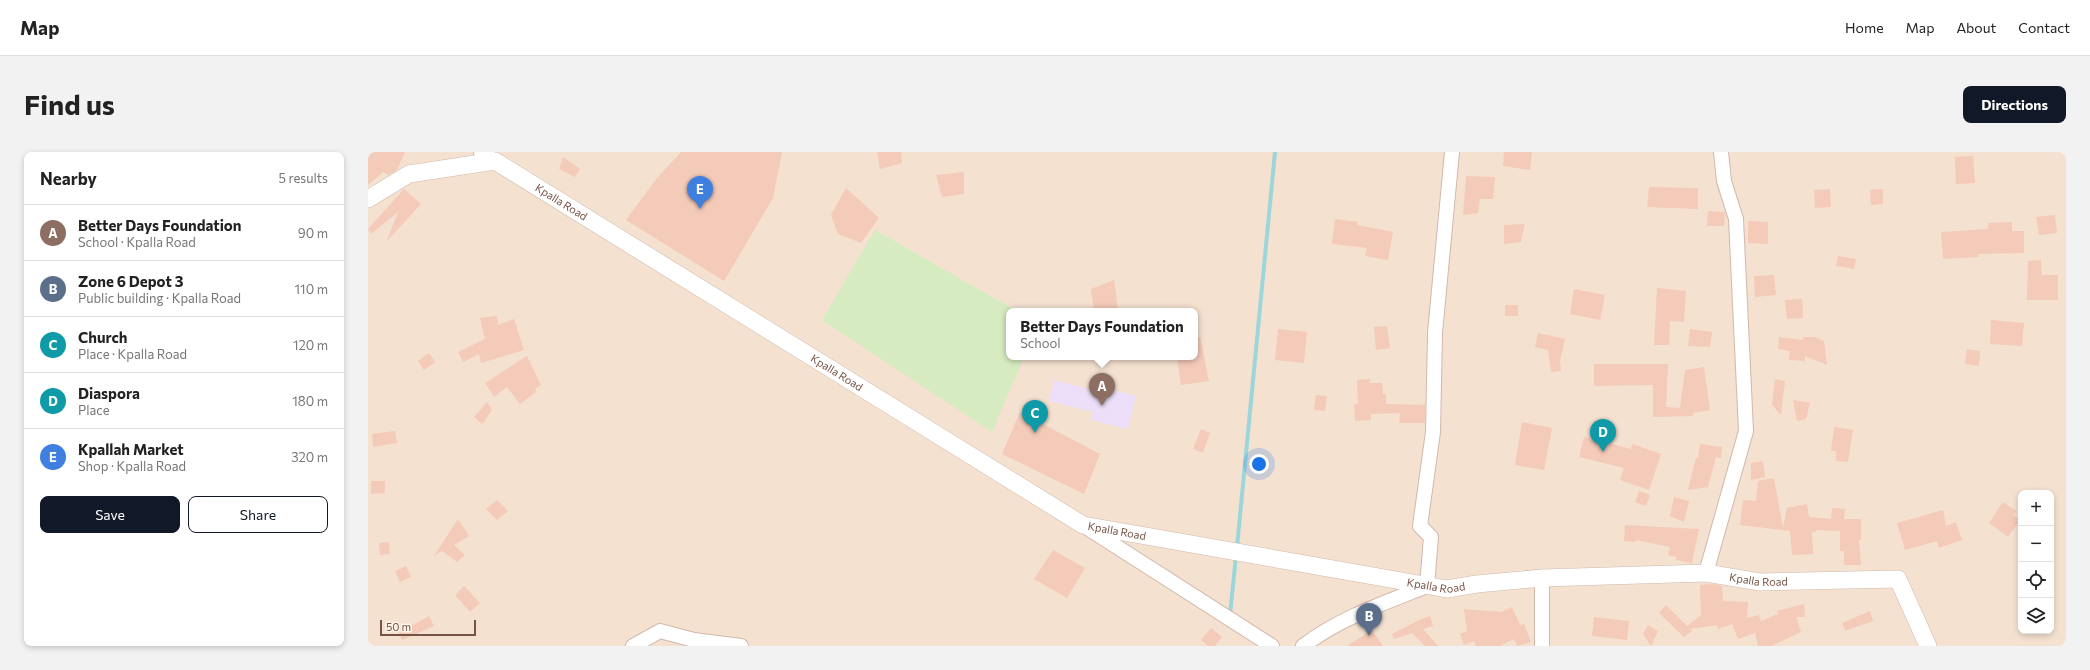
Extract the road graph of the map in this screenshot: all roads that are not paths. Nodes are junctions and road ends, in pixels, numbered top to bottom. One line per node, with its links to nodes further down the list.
1 (1452, 152): 8 (street)
2 (1721, 152): 6 (street)
3 (488, 156): 4 (street, Kpalla Road); 5 (street, Kpalla Road)
4 (368, 199)
5 (1083, 525): 8 (street, Kpalla Road); 11 (street)
6 (1706, 573): 7 (street, Kpalla Road); 14 (street, Kpalla Road)
7 (1542, 578): 8 (street, Kpalla Road); 13 (street)
8 (1427, 586): 12 (street)
9 (633, 646): 10 (street)
10 (741, 646)
11 (1272, 646)
12 (1303, 646)
13 (1542, 646)
14 (1928, 646)

